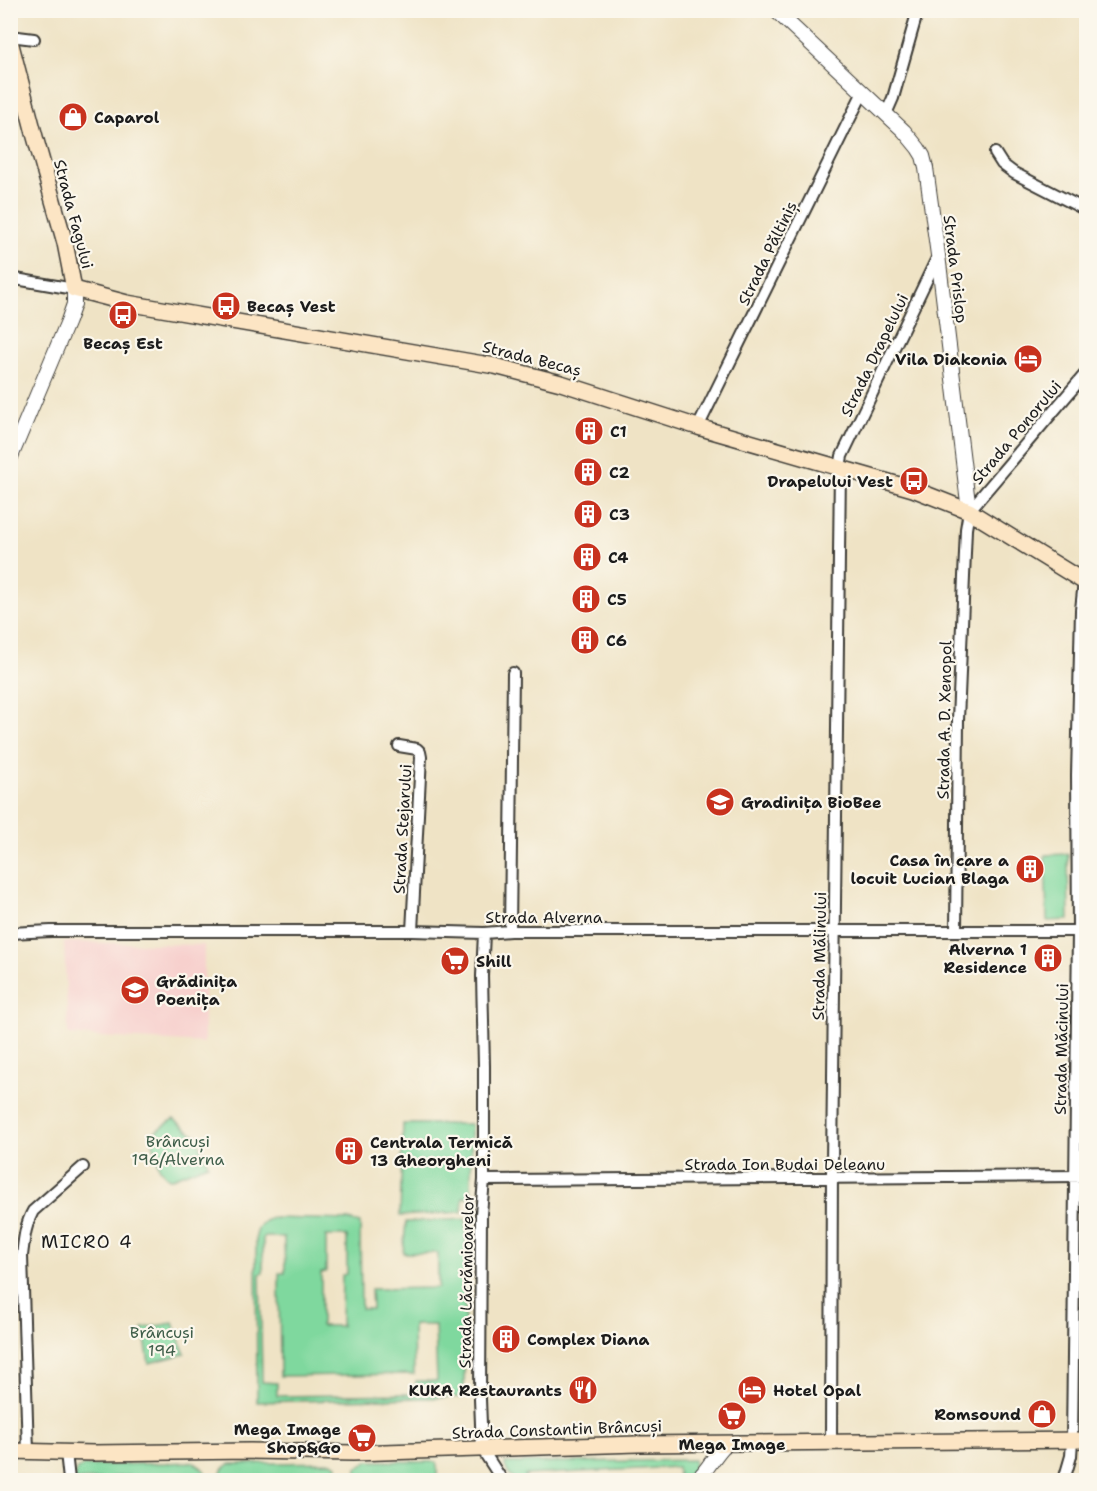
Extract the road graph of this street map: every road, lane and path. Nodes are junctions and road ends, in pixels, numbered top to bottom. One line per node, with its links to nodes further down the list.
1 (775, 10): 6 (street, Strada Prislop)
2 (918, 10): 7 (street)
3 (10, 36): 4 (street)
4 (34, 39)
5 (10, 41): 12 (main road, Strada Fagului)
6 (863, 92): 7 (street, Strada Prislop); 14 (street, Strada Păltiniș)
7 (886, 114): 10 (street, Strada Prislop)
8 (995, 153): 9 (street)
9 (1086, 210)
10 (939, 255): 16 (street, Strada Drapelului); 17 (street, Strada Prislop)
11 (10, 278): 12 (street)
12 (74, 289): 14 (main road, Strada Becaș); 15 (street, Strada Fagului)
13 (1086, 373): 17 (street, Strada Ponorului)
14 (698, 427): 16 (main road, Strada Becaș)
15 (10, 459)
16 (840, 468): 17 (main road, Strada Becaș); 26 (street, Strada Mălinului)
17 (969, 511): 18 (main road, Strada Becaș); 24 (street, Strada A. D. Xenopol)
18 (1085, 582): 21 (street, Strada Măcinului)
19 (513, 673): 23 (street)
20 (399, 746): 22 (street, Strada Stejarului)
21 (1082, 862): 25 (street, Strada Măcinului)
22 (412, 931): 27 (street, Strada Alverna); 28 (street, Strada Alverna)
23 (510, 931): 26 (street, Strada Alverna); 28 (street, Strada Alverna)
24 (956, 931): 25 (street, Strada Alverna); 26 (street, Strada Alverna)
25 (1078, 931): 29 (street, Strada Măcinului)
26 (834, 932): 32 (street, Strada Mălinului)
27 (10, 933)
28 (484, 933): 33 (street, Strada Lăcrămioarelor)
29 (1081, 1034): 31 (street, Strada Măcinului)
30 (83, 1167): 40 (street)
31 (1081, 1176): 32 (street, Strada Ion Budai Deleanu); 34 (street, Strada Măcinului)
32 (831, 1179): 33 (street, Strada Ion Budai Deleanu); 35 (street, Strada Mălinului)
33 (483, 1180): 38 (street, Strada Lăcrămioarelor)
34 (1079, 1440): 35 (main road, Strada Constantin Brâncuși); 45 (street, Strada Măcinului)
35 (831, 1443): 37 (main road, Strada Constantin Brâncuși)
36 (696, 1444): 37 (main road, Strada Constantin Brâncuși); 38 (main road, Strada Constantin Brâncuși); 44 (street)
37 (726, 1444): 44 (street)
38 (482, 1449): 41 (main road, Strada Constantin Brâncuși); 43 (street)
39 (10, 1451): 40 (main road, Strada Constantin Brâncuși)
40 (28, 1452): 41 (main road, Strada Constantin Brâncuși)
41 (66, 1452): 42 (street)
42 (69, 1480)
43 (502, 1480)
44 (695, 1480)
45 (1064, 1480)

